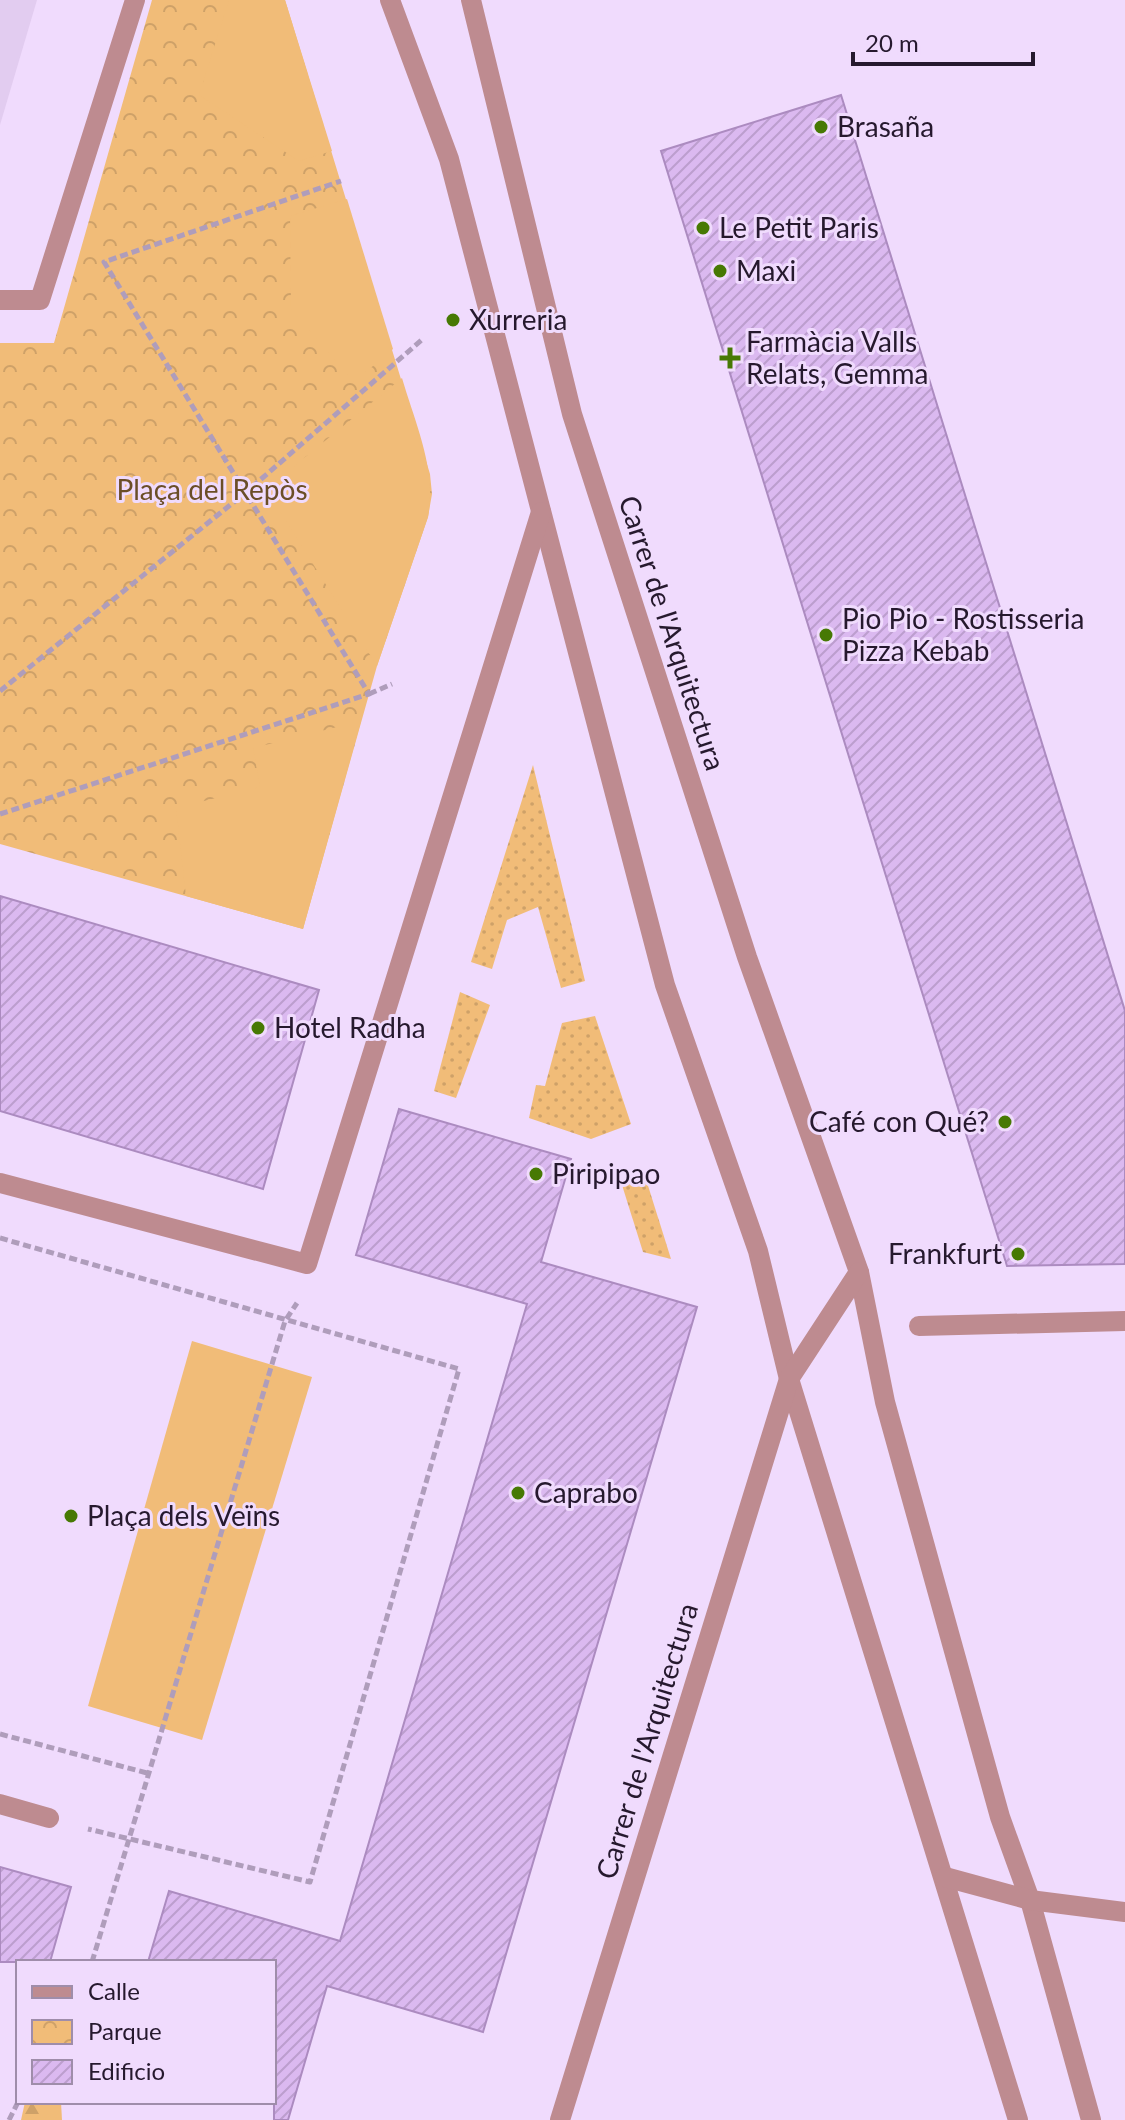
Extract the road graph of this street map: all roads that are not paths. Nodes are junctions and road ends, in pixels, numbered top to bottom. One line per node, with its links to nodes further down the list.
1 (135, 0): 4 (street)
2 (390, 0): 5 (street)
3 (471, 0): 7 (street, Carrer de l'Arquitectura)
4 (0, 300)
5 (541, 512): 6 (street); 10 (street)
6 (0, 1183)
7 (859, 1272): 10 (street, Carrer de l'Arquitectura); 14 (street, Carrer de l'Arquitectura)
8 (1125, 1321): 9 (street)
9 (919, 1326)
10 (789, 1379): 13 (street); 16 (street, Carrer de l'Arquitectura)
11 (0, 1804): 12 (street)
12 (49, 1818)
13 (945, 1877): 14 (street); 17 (street)
14 (1030, 1900): 15 (street); 18 (street, Carrer de l'Arquitectura)
15 (1125, 1912)
16 (560, 2120)
17 (1018, 2120)
18 (1091, 2120)

